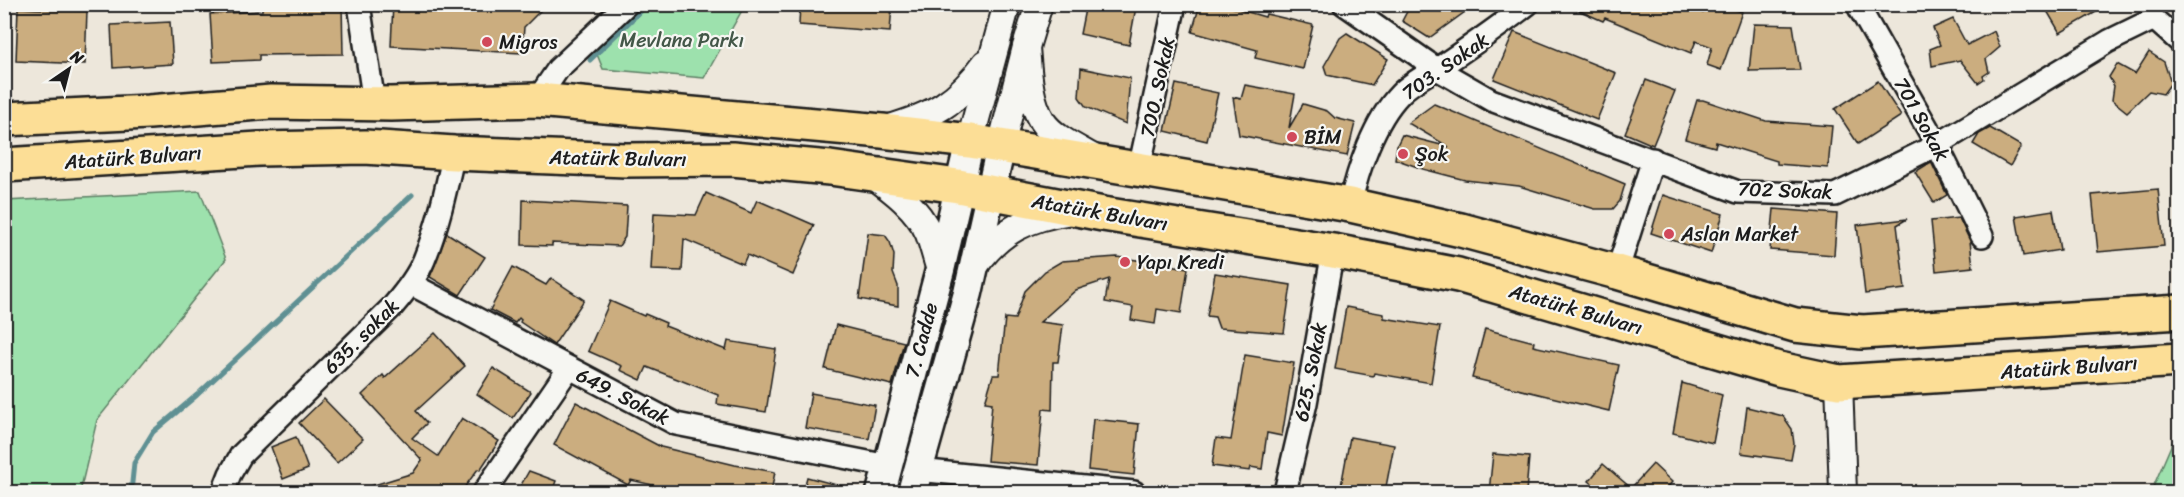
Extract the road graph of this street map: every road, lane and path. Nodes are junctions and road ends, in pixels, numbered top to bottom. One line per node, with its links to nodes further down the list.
1 (359, 4): 15 (street)
2 (627, 4): 14 (street)
3 (1007, 4): 12 (street)
4 (1039, 4): 11 (street)
5 (1175, 4): 25 (street, 700. Sokak)
6 (1344, 4): 13 (street, 702 Sokak)
7 (1528, 4): 13 (street, 703. Sokak)
8 (1857, 4): 19 (street, 701 Sokak)
9 (2157, 12): 10 (street); 19 (street, 702 Sokak)
10 (2180, 42)
11 (1026, 47): 20 (street); 23 (street)
12 (993, 53): 17 (street); 18 (street)
13 (1437, 69): 22 (street, 702 Sokak); 29 (street, 703. Sokak)
14 (537, 100): 15 (main road); 17 (main road)
15 (374, 103): 16 (main road)
16 (4, 119)
17 (882, 131): 18 (main road)
18 (970, 141): 20 (main road); 27 (main road, 7. Cadde)
19 (1937, 145): 22 (street, 702 Sokak); 31 (street, 701 Sokak)
20 (1001, 146): 23 (main road); 28 (main road, 7. Cadde)
21 (454, 153): 24 (main road, Atatürk Bulvarı); 26 (main road, Atatürk Bulvarı); 36 (street, 635. sokak)
22 (1653, 159): 35 (street)
23 (1103, 163): 25 (main road)
24 (4, 165)
25 (1139, 169): 29 (main road)
26 (868, 172): 27 (main road, Atatürk Bulvarı); 34 (street)
27 (958, 186): 28 (main road, Atatürk Bulvarı); 34 (main road, 7. Cadde)
28 (991, 192): 30 (main road, Atatürk Bulvarı); 33 (main road, 7. Cadde)
29 (1350, 205): 35 (main road)
30 (1080, 210): 32 (main road, Atatürk Bulvarı); 33 (street)
31 (1982, 236)
32 (1333, 251): 40 (main road, Atatürk Bulvarı); 46 (street, 625. Sokak)
33 (974, 267): 42 (main road, 7. Cadde)
34 (940, 270): 41 (main road, 7. Cadde)
35 (1617, 272): 37 (main road)
36 (411, 284): 39 (street, 649. Sokak); 43 (street, 635. sokak)
37 (2180, 312)
38 (2180, 360): 40 (main road, Atatürk Bulvarı)
39 (569, 368): 41 (street, 649. Sokak); 44 (street)
40 (1839, 382): 47 (street)
41 (885, 479)
42 (915, 481): 45 (street)
43 (223, 492)
44 (484, 492)
45 (1134, 492)
46 (1285, 492)
47 (1843, 492)

